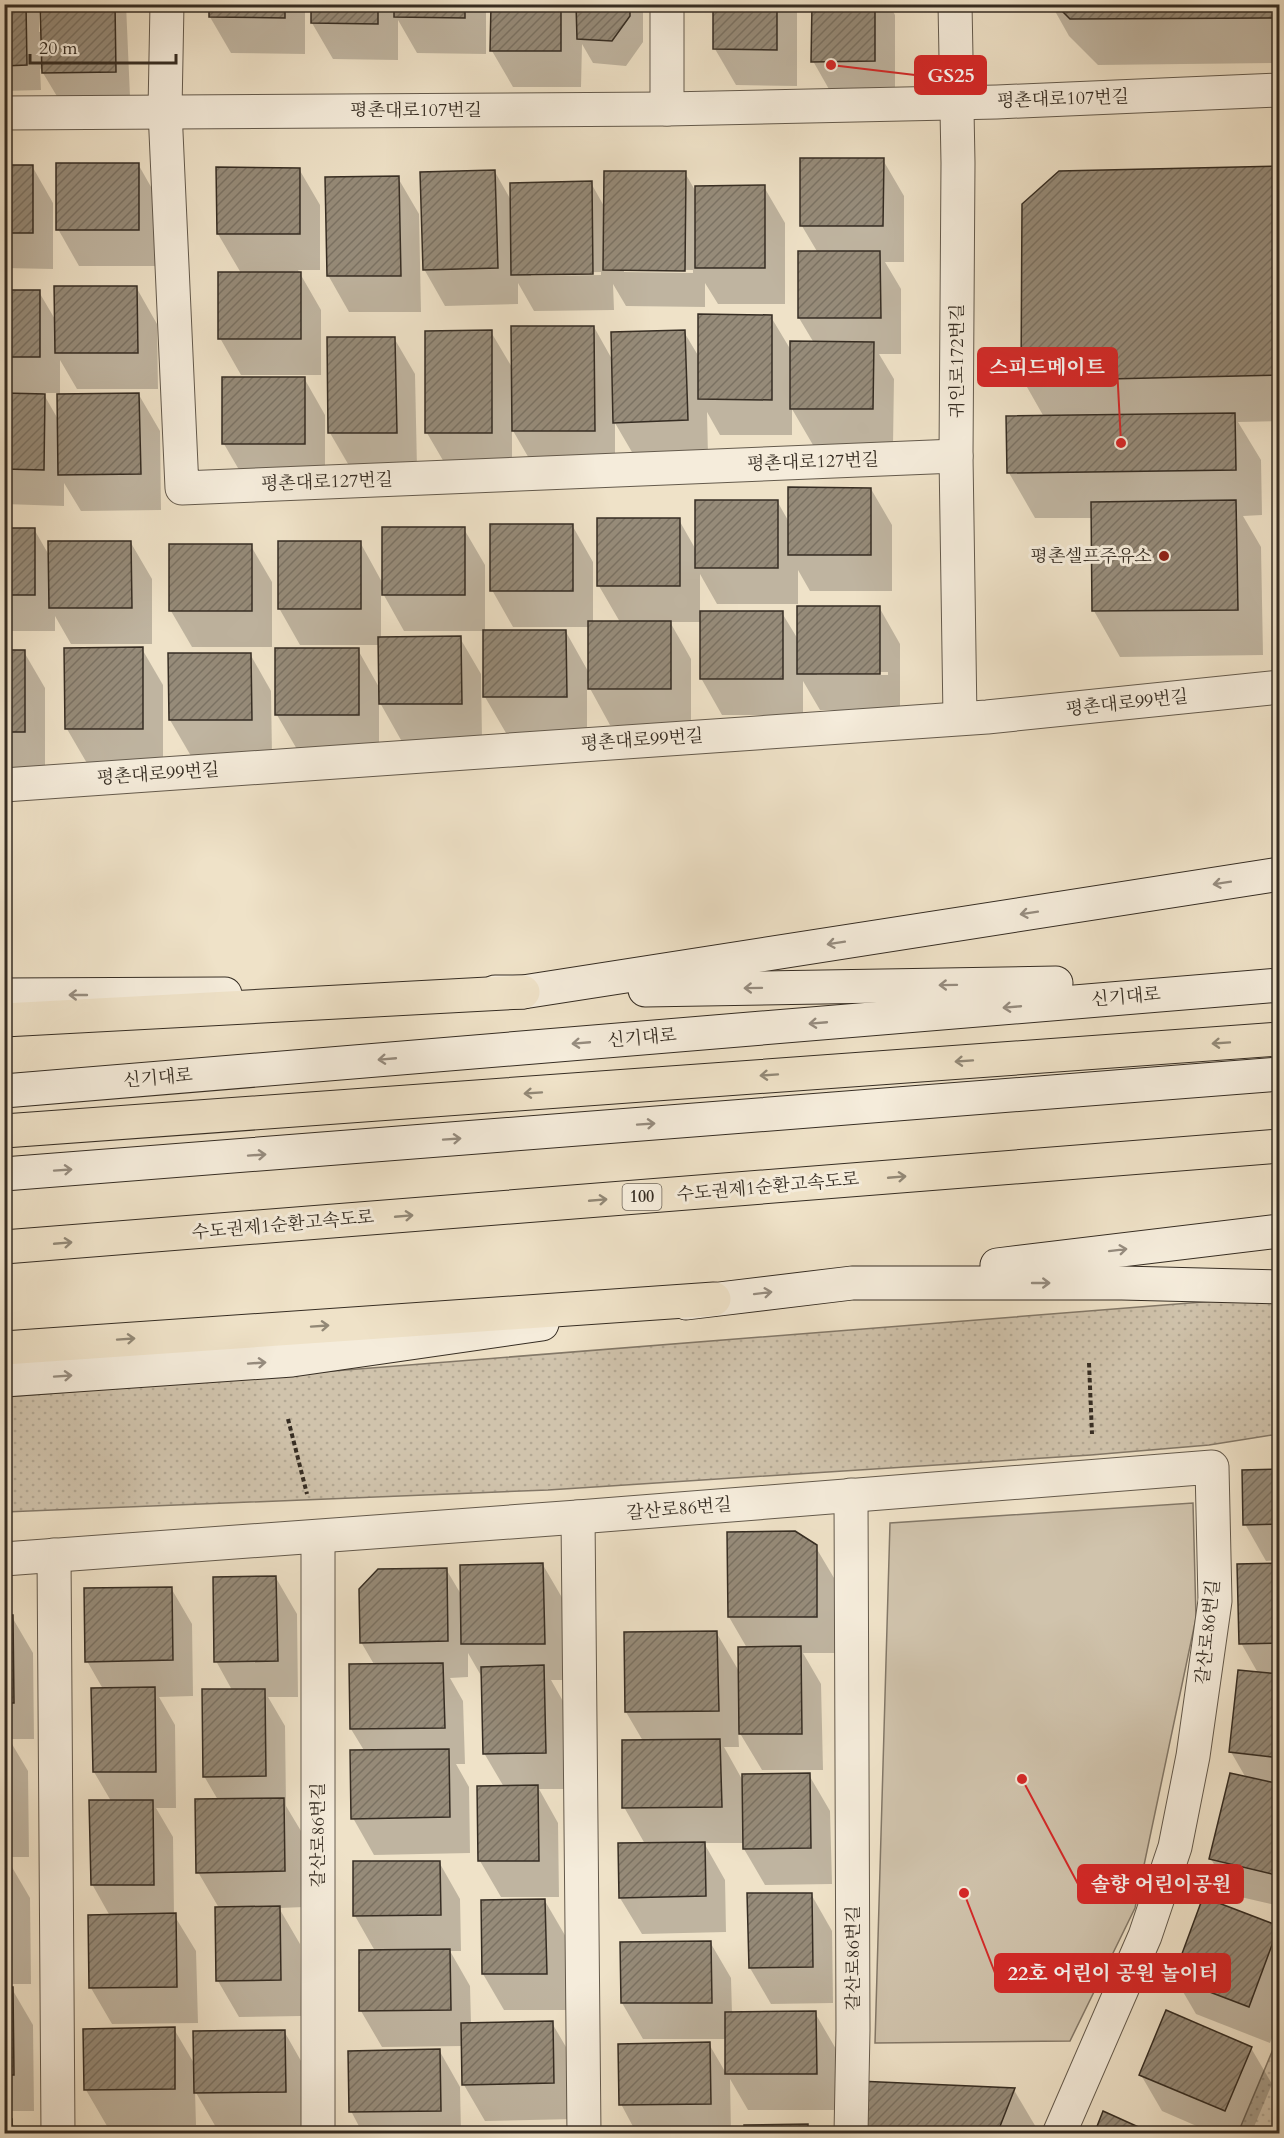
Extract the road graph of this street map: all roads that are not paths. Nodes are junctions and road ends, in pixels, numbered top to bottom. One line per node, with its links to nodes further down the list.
1 (167, 4): 7 (street, 평촌대로127번길)
2 (667, 4): 6 (street)
3 (956, 4): 5 (street, 귀인로172번길)
4 (1280, 90): 5 (street, 평촌대로107번길)
5 (957, 102): 6 (street, 평촌대로107번길); 9 (street, 귀인로172번길)
6 (667, 109): 7 (street, 평촌대로107번길)
7 (165, 110): 8 (street, 평촌대로107번길); 9 (street, 평촌대로127번길)
8 (4, 113)
9 (956, 456): 11 (street, 귀인로172번길)
10 (1280, 687): 11 (street, 평촌대로99번길)
11 (960, 718): 12 (street, 평촌대로99번길)
12 (4, 785)
13 (1280, 874): 16 (street, one-way to 16)
14 (1280, 980): 16 (street, one-way to 16)
15 (1280, 985): 21 (street, 신기대로, one-way to 21)
16 (522, 992): 17 (street, one-way to 17); 18 (highway)
17 (4, 995)
18 (4, 1020)
19 (1280, 1039): 22 (highway, one-way to 22)
20 (1280, 1074): 24 (street, one-way to 20)
21 (4, 1091)
22 (4, 1131)
23 (1280, 1146): 26 (highway, 수도권제1순환고속도로 / 100, one-way to 23)
24 (4, 1174)
25 (1280, 1231): 27 (street, one-way to 25)
26 (4, 1247)
27 (852, 1283): 28 (street, one-way to 28); 29 (street, one-way to 27)
28 (1280, 1287)
29 (714, 1299): 30 (highway, one-way to 29); 31 (street, one-way to 29)
30 (4, 1348)
31 (4, 1380)
32 (851, 1495): 33 (street, 갈산로86번길); 40 (street, 갈산로86번길); 41 (street, 갈산로86번길)
33 (578, 1517): 34 (street, 갈산로86번길); 39 (street)
34 (318, 1537): 35 (street, 갈산로86번길); 38 (street, 갈산로86번길)
35 (54, 1555): 36 (street, 갈산로86번길); 37 (street)
36 (4, 1558)
37 (58, 2133)
38 (318, 2133)
39 (584, 2133)
40 (851, 2133)
41 (1059, 2133)

